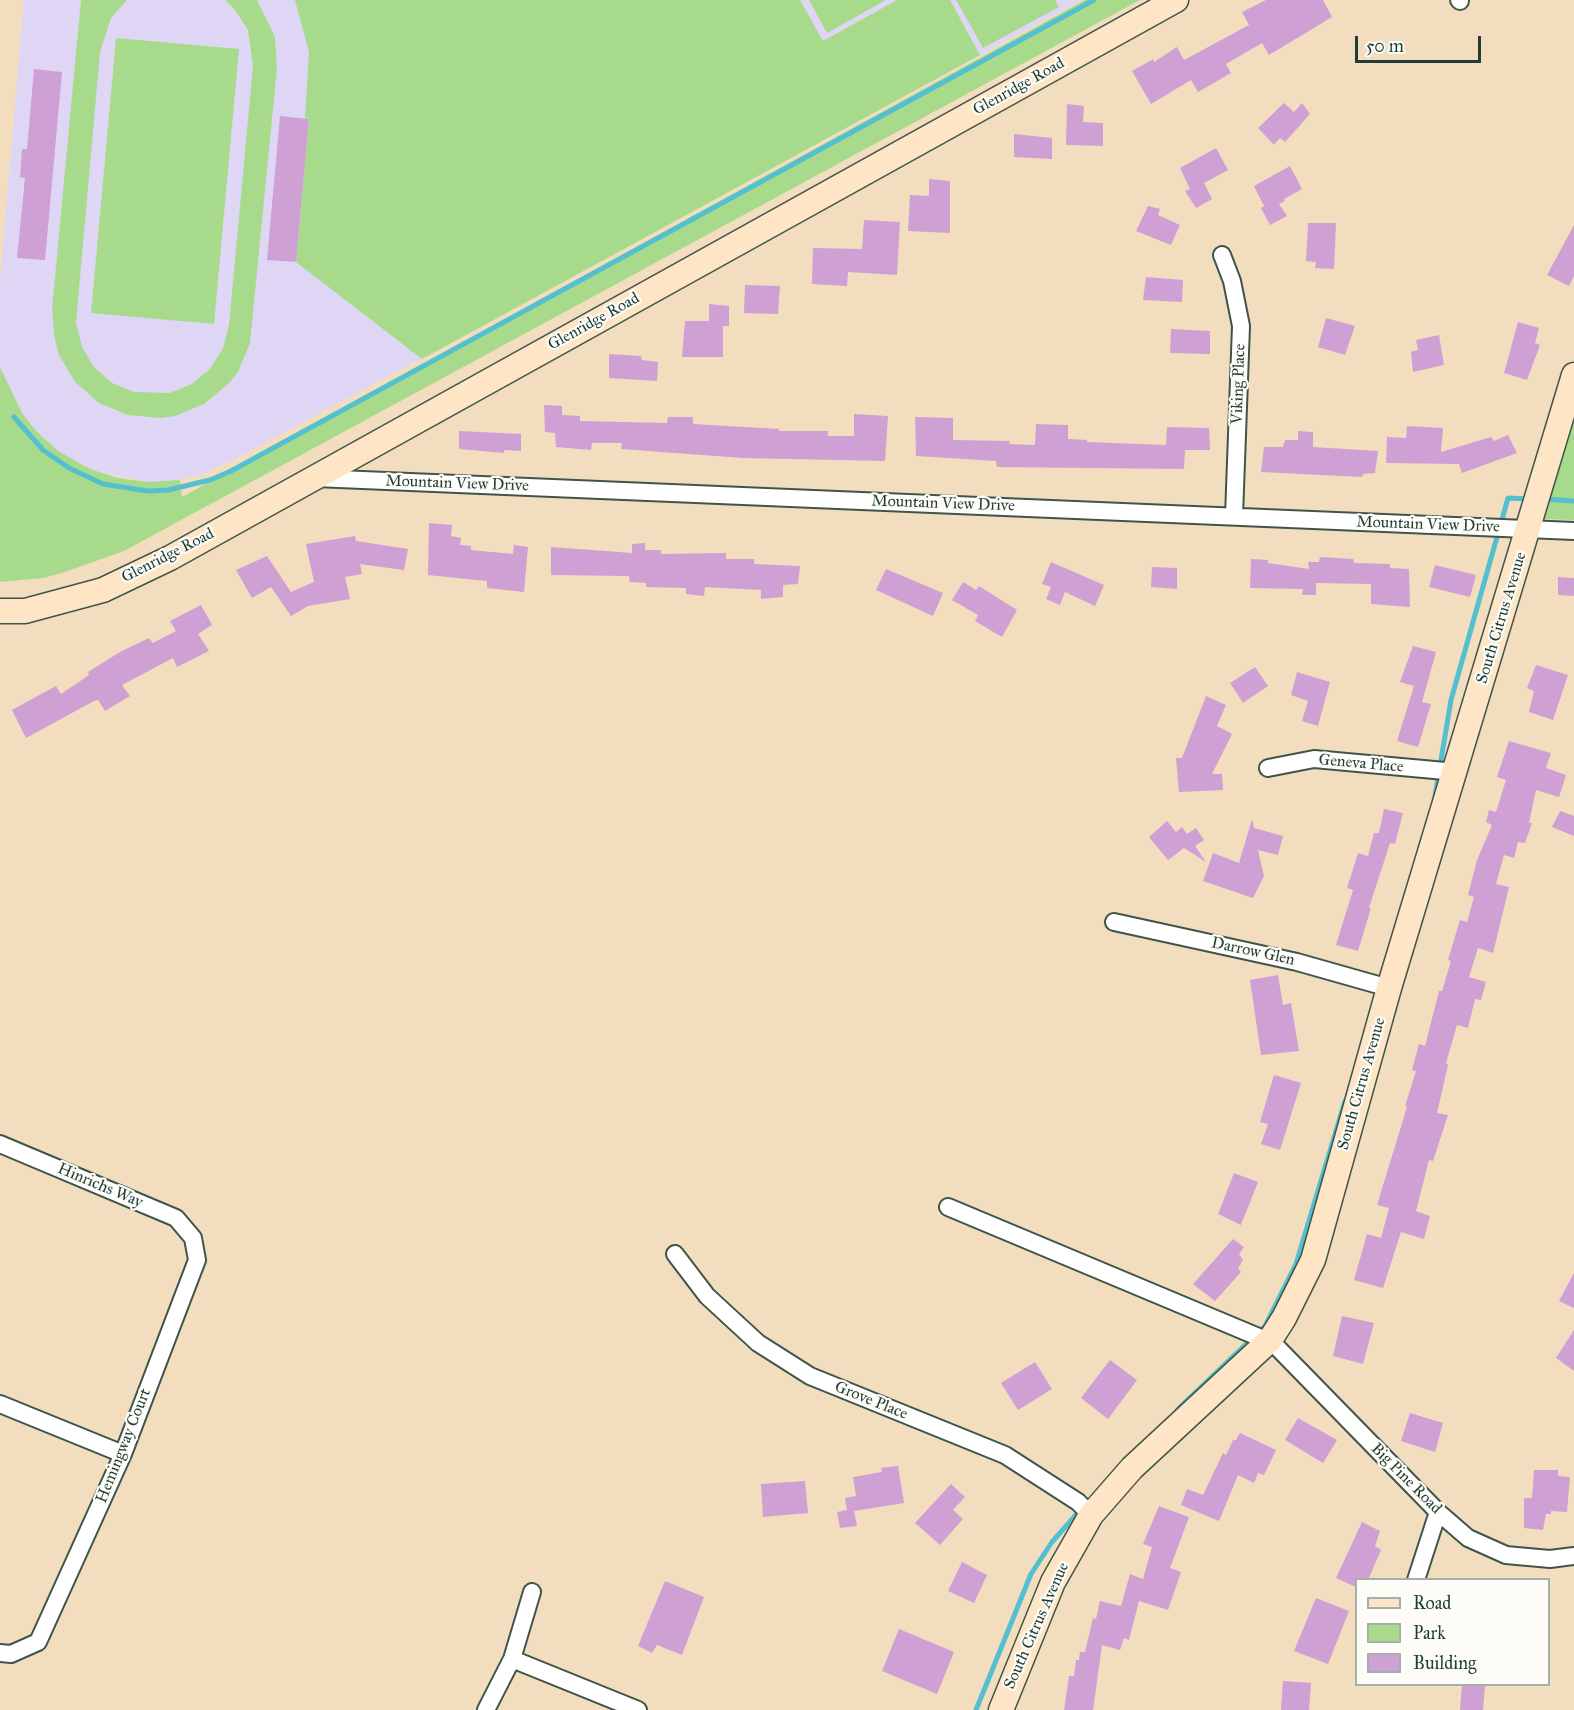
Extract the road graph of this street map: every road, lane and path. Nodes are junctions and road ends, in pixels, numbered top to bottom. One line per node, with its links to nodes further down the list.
1 (1176, 0): 4 (street, Glenridge Road)
2 (1222, 255): 5 (street, Viking Place)
3 (1574, 375): 6 (street, South Citrus Avenue)
4 (311, 478): 5 (street, Mountain View Drive); 8 (street, Glenridge Road)
5 (1234, 516): 6 (street, Mountain View Drive)
6 (1529, 529): 7 (street, Mountain View Drive); 10 (street, South Citrus Avenue)
7 (1574, 531)
8 (0, 611)
9 (1268, 768): 10 (street, Geneva Place)
10 (1456, 772): 12 (street, South Citrus Avenue)
11 (1114, 922): 12 (street, Darrow Glen)
12 (1389, 988): 17 (street, South Citrus Avenue)
13 (0, 1144): 15 (street, Hinrichs Way)
14 (948, 1207): 17 (street)
15 (193, 1238): 19 (street, Hemingway Court)
16 (675, 1254): 21 (street, Grove Place)
17 (1269, 1340): 20 (street, Big Pine Road); 21 (street, South Citrus Avenue)
18 (0, 1404): 19 (street)
19 (123, 1454): 25 (street, Hemingway Court)
20 (1438, 1512): 22 (street, Big Pine Road); 23 (street)
21 (1091, 1515): 29 (street, South Citrus Avenue)
22 (1574, 1556)
23 (1417, 1578)
24 (532, 1592): 26 (street)
25 (0, 1653)
26 (512, 1659): 27 (street); 28 (street)
27 (486, 1710)
28 (638, 1710)
29 (1001, 1710)

